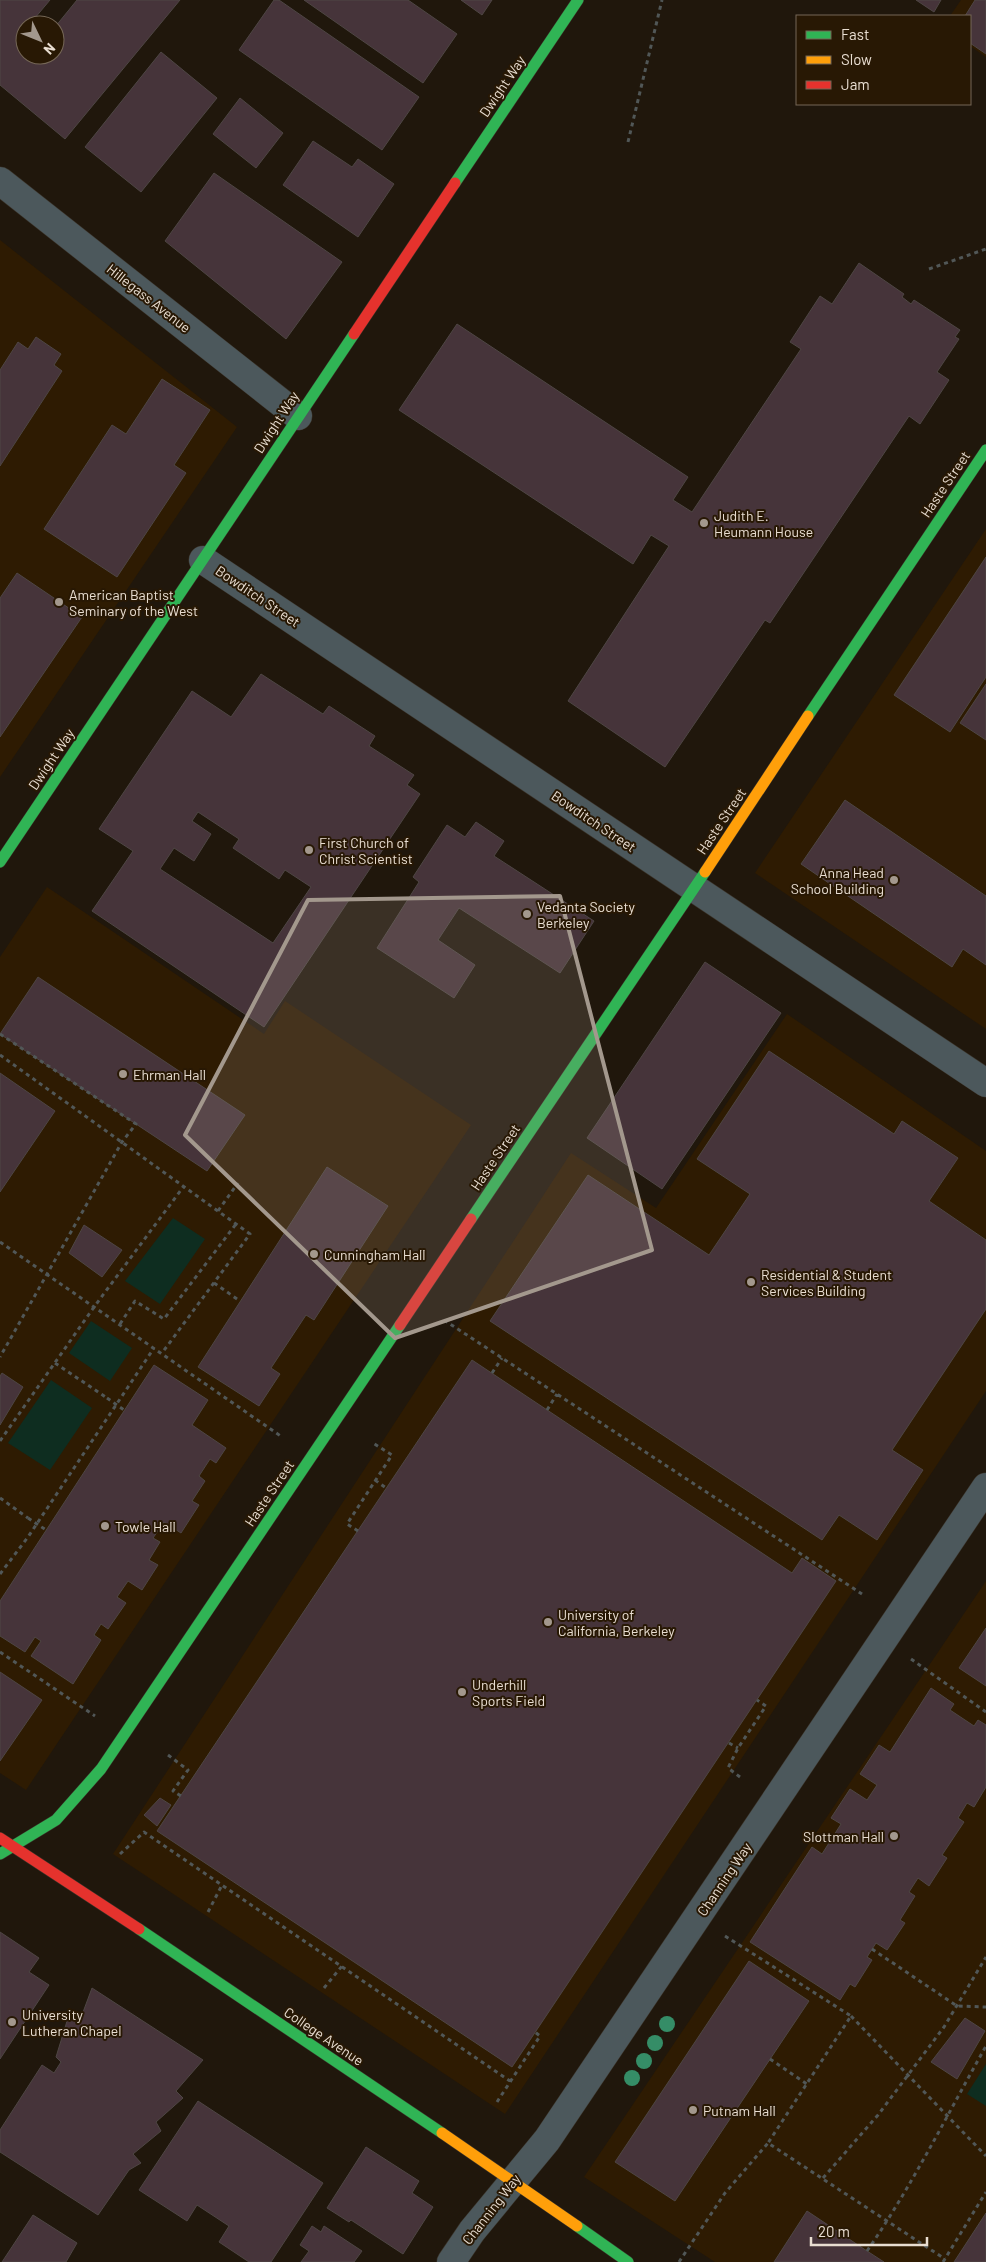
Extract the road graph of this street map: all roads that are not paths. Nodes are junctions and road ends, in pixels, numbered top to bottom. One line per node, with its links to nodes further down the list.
1 (578, 0): 3 (street, Dwight Way)
2 (0, 181): 3 (street, Hillegass Avenue)
3 (298, 416): 5 (street, Dwight Way)
4 (986, 450): 7 (street, Haste Street)
5 (203, 560): 6 (street, Dwight Way); 7 (street, Bowditch Street)
6 (0, 862)
7 (694, 888): 8 (street, Bowditch Street); 11 (street, Haste Street)
8 (986, 1083)
9 (986, 1487): 13 (street, Channing Way)
10 (0, 1838): 11 (street, College Avenue)
11 (12, 1846): 12 (street, Haste Street); 13 (street, College Avenue)
12 (0, 1854)
13 (512, 2182): 14 (street, Channing Way); 15 (street, College Avenue)
14 (451, 2262)
15 (628, 2262)

